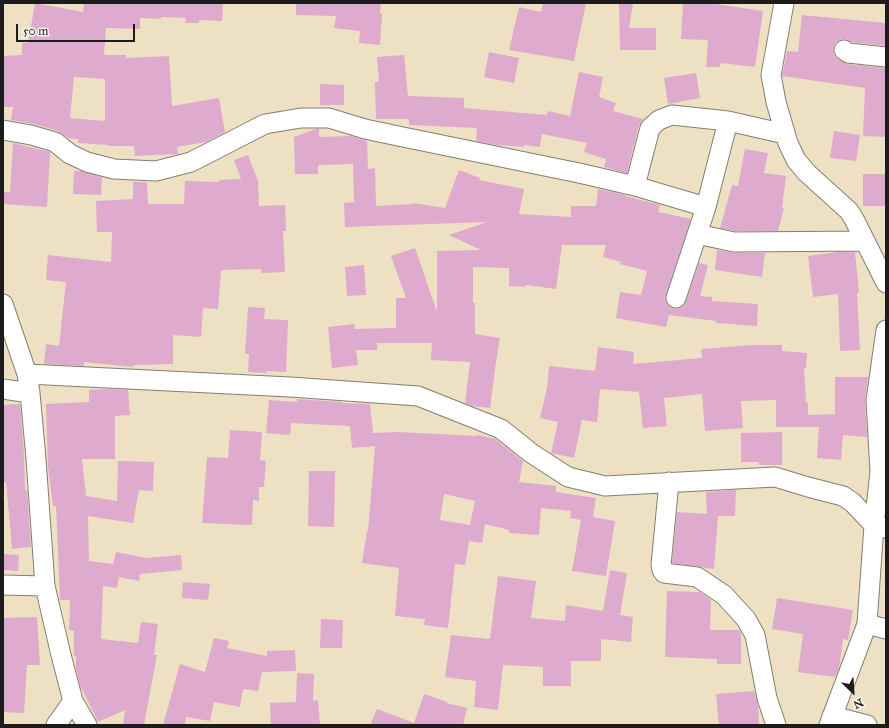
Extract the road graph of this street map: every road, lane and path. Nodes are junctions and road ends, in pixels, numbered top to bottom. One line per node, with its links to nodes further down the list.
1 (784, 3): 6 (street)
2 (844, 50): 3 (street)
3 (886, 57)
4 (728, 121): 6 (street); 7 (street); 8 (street)
5 (3, 130): 7 (street)
6 (786, 134): 10 (street)
7 (636, 186): 8 (street)
8 (706, 207): 9 (street)
9 (697, 234): 10 (street); 12 (street)
10 (865, 241): 11 (street)
11 (886, 283)
12 (676, 298)
13 (3, 304): 15 (street)
14 (886, 330): 19 (street)
15 (27, 374): 17 (street); 18 (street)
16 (3, 388): 17 (street)
17 (30, 393): 21 (street)
18 (669, 482): 19 (street); 28 (street)
19 (880, 527): 22 (street)
20 (3, 585): 21 (street)
21 (45, 586): 24 (street)
22 (867, 624): 23 (street); 25 (street)
23 (886, 630)
24 (73, 701): 26 (street); 27 (street)
25 (831, 721): 29 (street)
26 (56, 725)
27 (87, 725)
28 (776, 725)
29 (867, 725)

